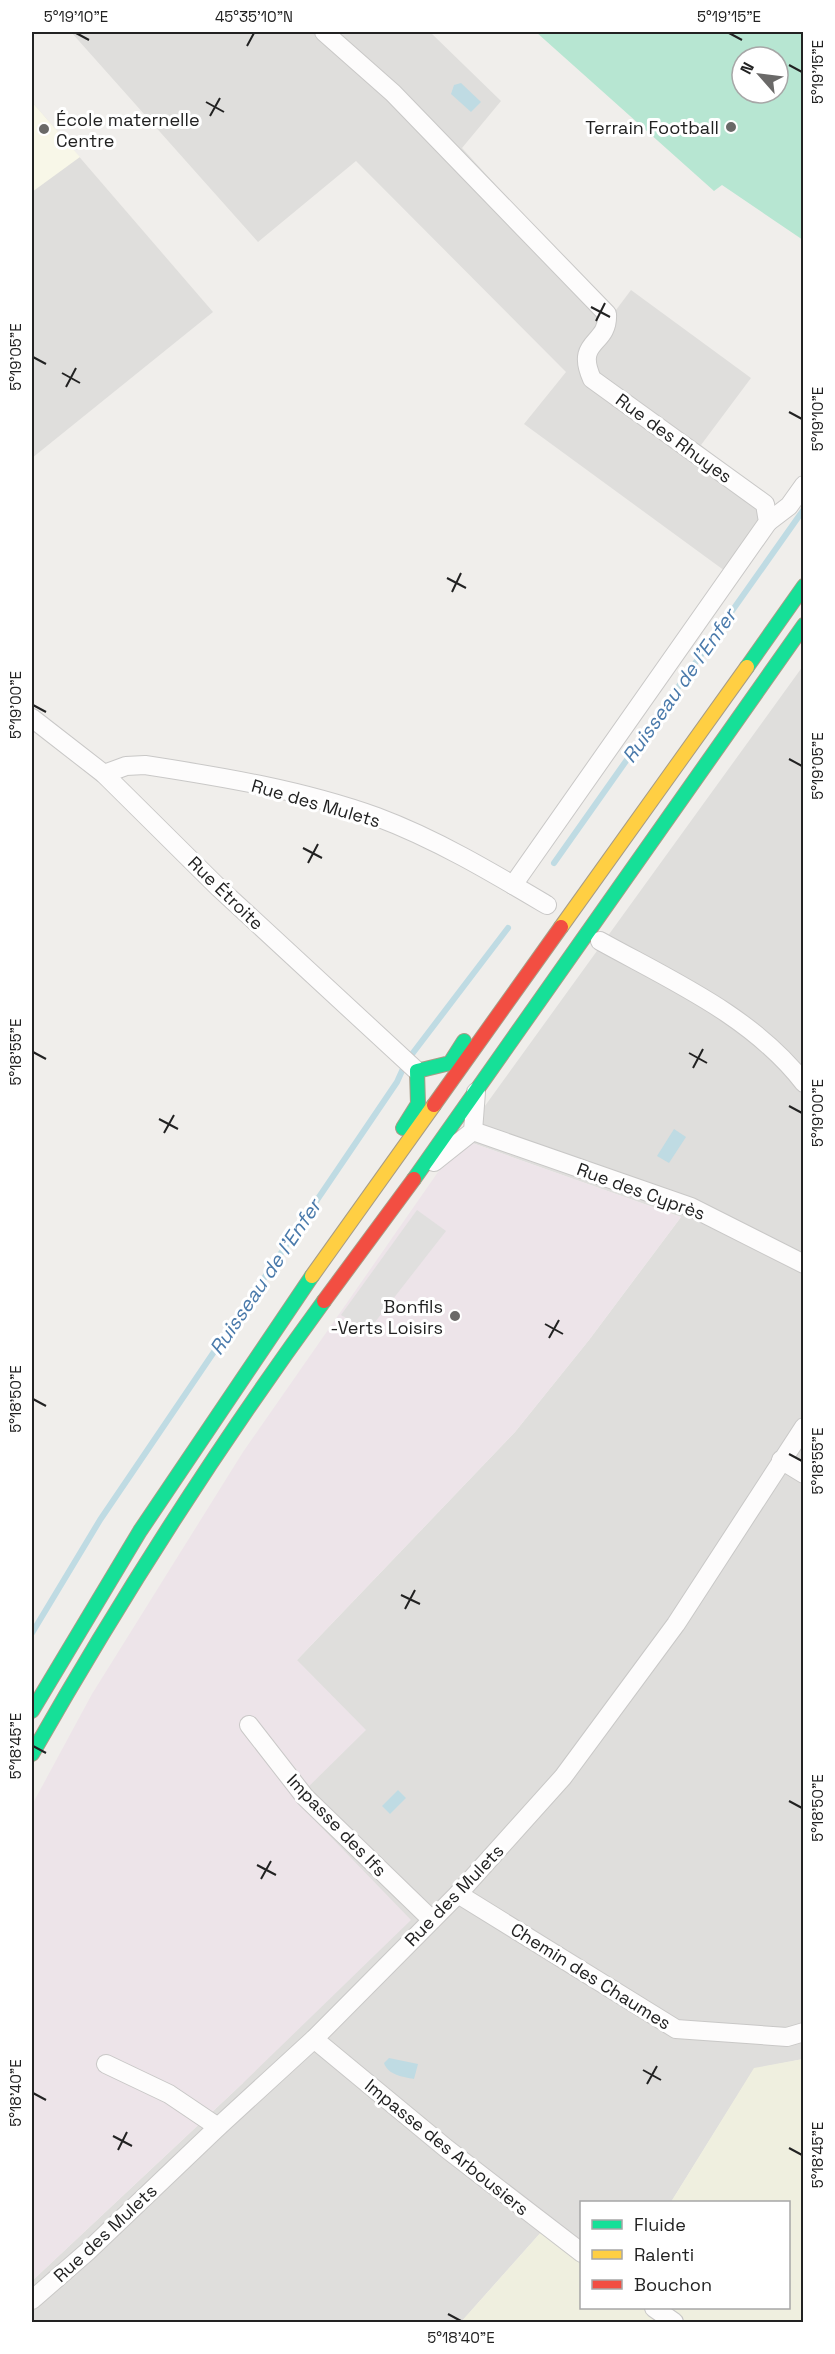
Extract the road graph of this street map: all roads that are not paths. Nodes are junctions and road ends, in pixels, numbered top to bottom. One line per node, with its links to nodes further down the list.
1 (324, 32): 3 (street, Rue des Rhuyes)
2 (804, 485): 3 (street)
3 (768, 522): 8 (street)
4 (804, 586): 11 (main road)
5 (804, 625): 14 (main road)
6 (34, 725): 7 (street, Rue Étroite)
7 (104, 774): 8 (street, Rue des Mulets); 12 (street, Rue Étroite)
8 (513, 885): 9 (street, Rue des Mulets)
9 (547, 905)
10 (600, 942): 13 (street)
11 (523, 981): 12 (main road); 17 (main road)
12 (417, 1071): 17 (main road)
13 (804, 1083)
14 (477, 1087): 15 (street); 16 (main road)
15 (473, 1131): 16 (street); 18 (street, Rue des Cyprès)
16 (416, 1176): 24 (main road)
17 (375, 1189): 22 (main road)
18 (804, 1264)
19 (804, 1427): 20 (street, Rue des Mulets)
20 (781, 1460): 21 (street); 25 (street, Rue des Mulets)
21 (804, 1474)
22 (32, 1711)
23 (249, 1725): 26 (street, Impasse des Ifs)
24 (32, 1754)
25 (458, 1894): 26 (street, Rue des Mulets); 27 (street, Chemin des Chaumes)
26 (432, 1920): 28 (street, Rue des Mulets)
27 (804, 2032)
28 (314, 2039): 30 (street, Rue des Mulets); 31 (street, Impasse des Arbousiers)
29 (106, 2064): 30 (street)
30 (218, 2127): 32 (street, Rue des Mulets)
31 (580, 2251)
32 (32, 2300)
33 (657, 2309): 34 (street)
34 (674, 2322)

